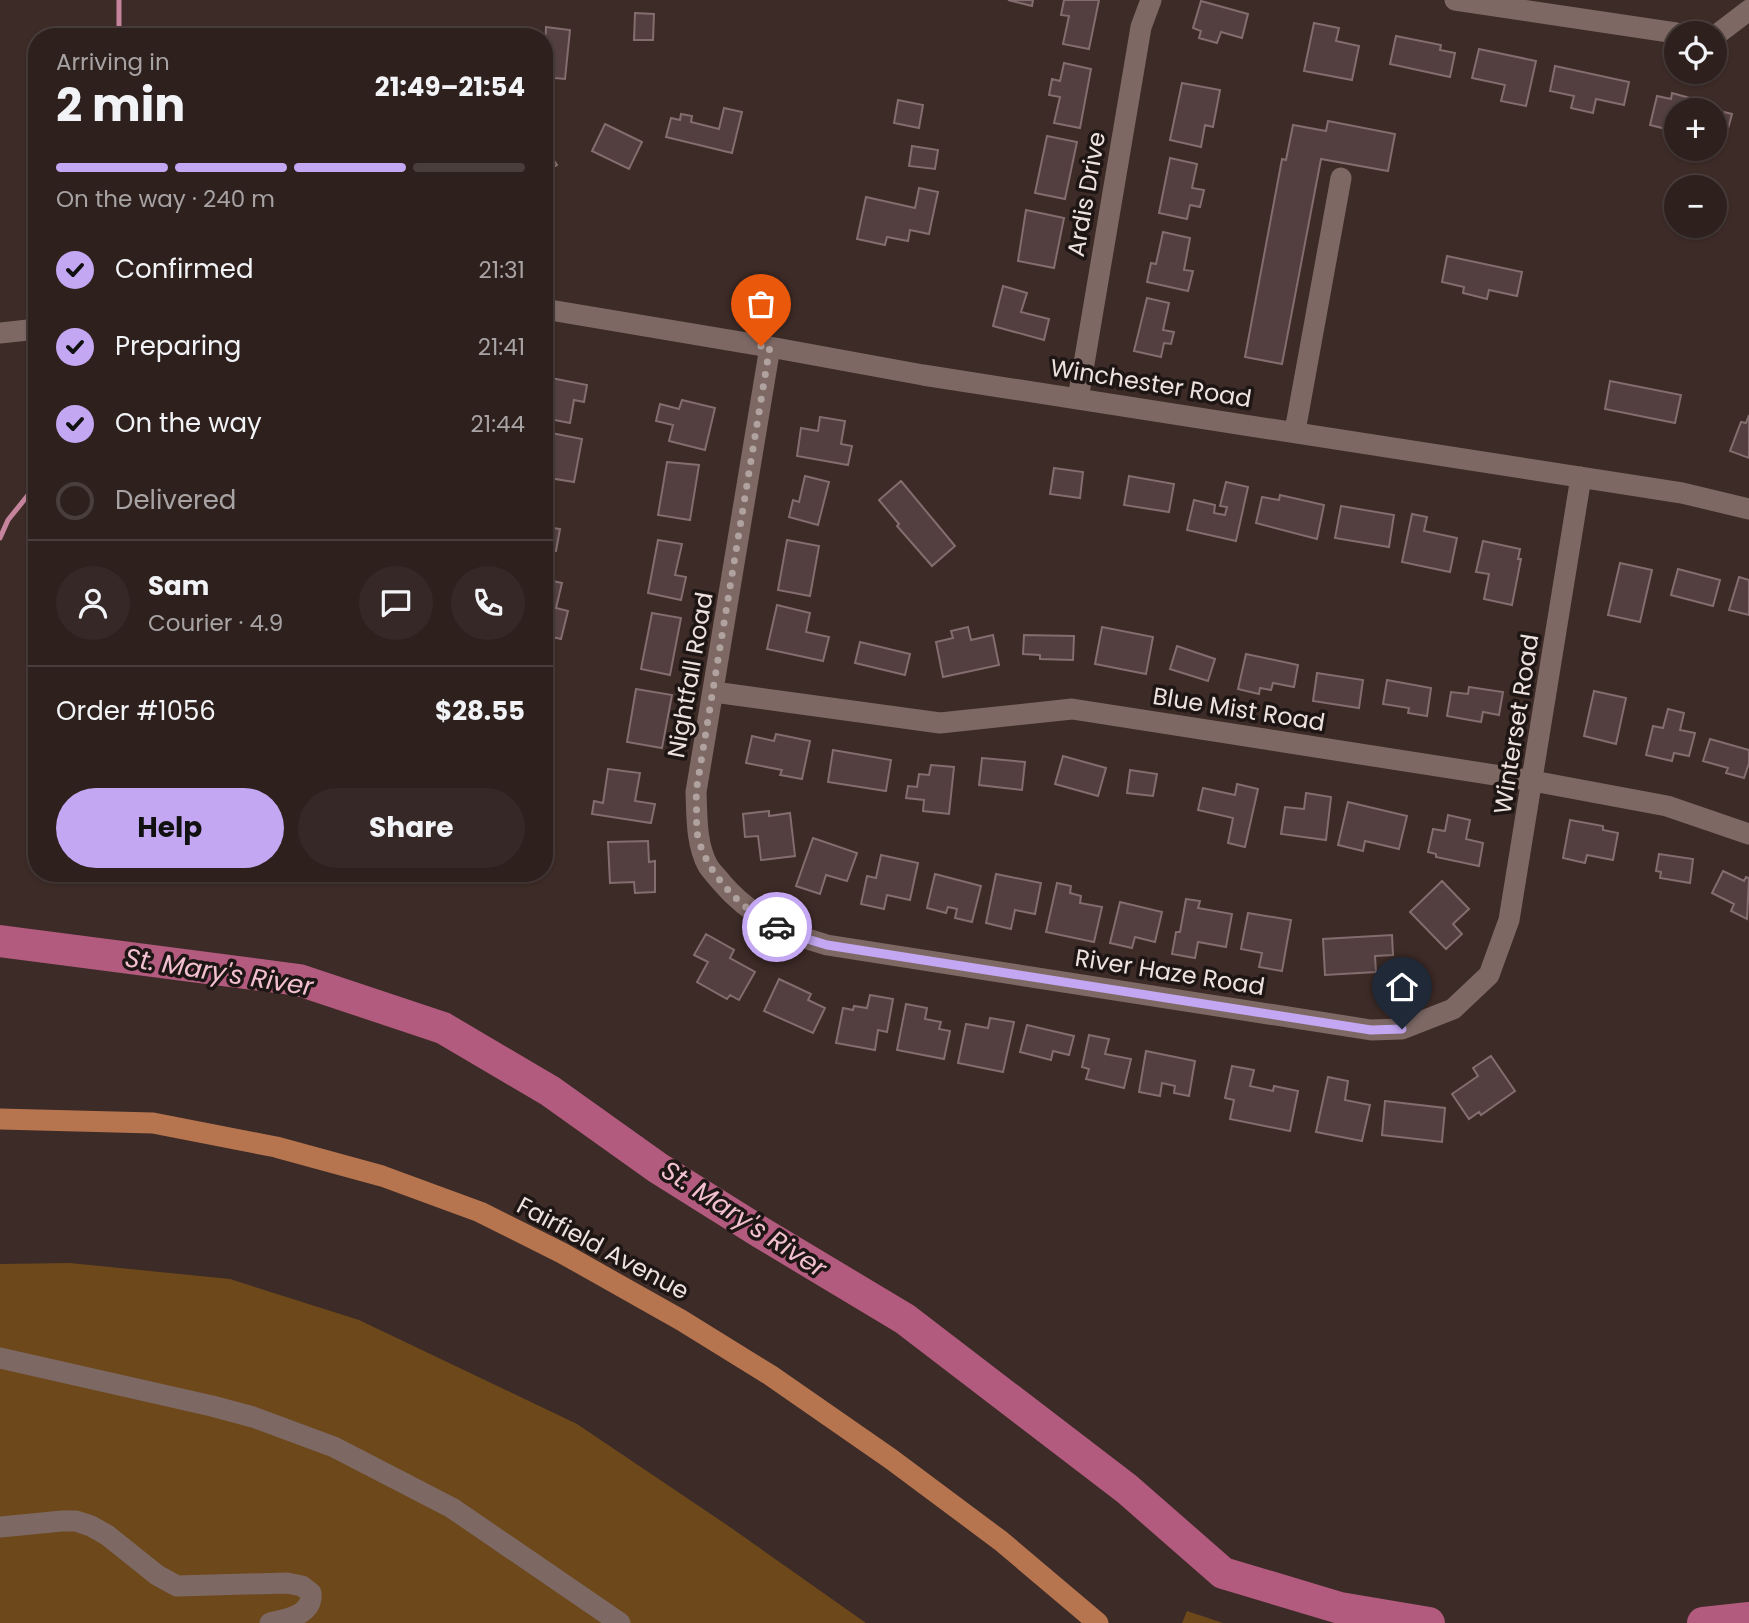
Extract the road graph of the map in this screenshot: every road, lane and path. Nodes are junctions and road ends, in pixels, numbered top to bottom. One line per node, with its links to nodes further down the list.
1 (1151, 0): 12 (street, Ardis Drive)
2 (1455, 0): 3 (street)
3 (1519, 5): 6 (street)
4 (1749, 10): 5 (street)
5 (1727, 27)
6 (1664, 31)
7 (1341, 178): 13 (street)
8 (553, 310): 11 (street, Winchester Road)
9 (28, 330): 10 (street)
10 (0, 332)
11 (770, 346): 12 (street, Winchester Road); 16 (street, Nightfall Road)
12 (1078, 399): 13 (street, Winchester Road)
13 (1294, 431): 14 (street, Winchester Road)
14 (1581, 477): 15 (street, Winchester Road); 17 (street, Winterset Road)
15 (1749, 509)
16 (714, 692): 17 (street, Blue Mist Road); 19 (street, Nightfall Road)
17 (1534, 781): 18 (street, Blue Mist Road); 20 (street, Winterset Road)
18 (1749, 834)
19 (827, 945): 20 (street, River Haze Road)
20 (1489, 975)
21 (0, 1119): 26 (main road, Fairfield Avenue)
22 (0, 1358): 25 (street)
23 (0, 1527): 24 (street)
24 (270, 1623)
25 (620, 1623)
26 (1098, 1623)

